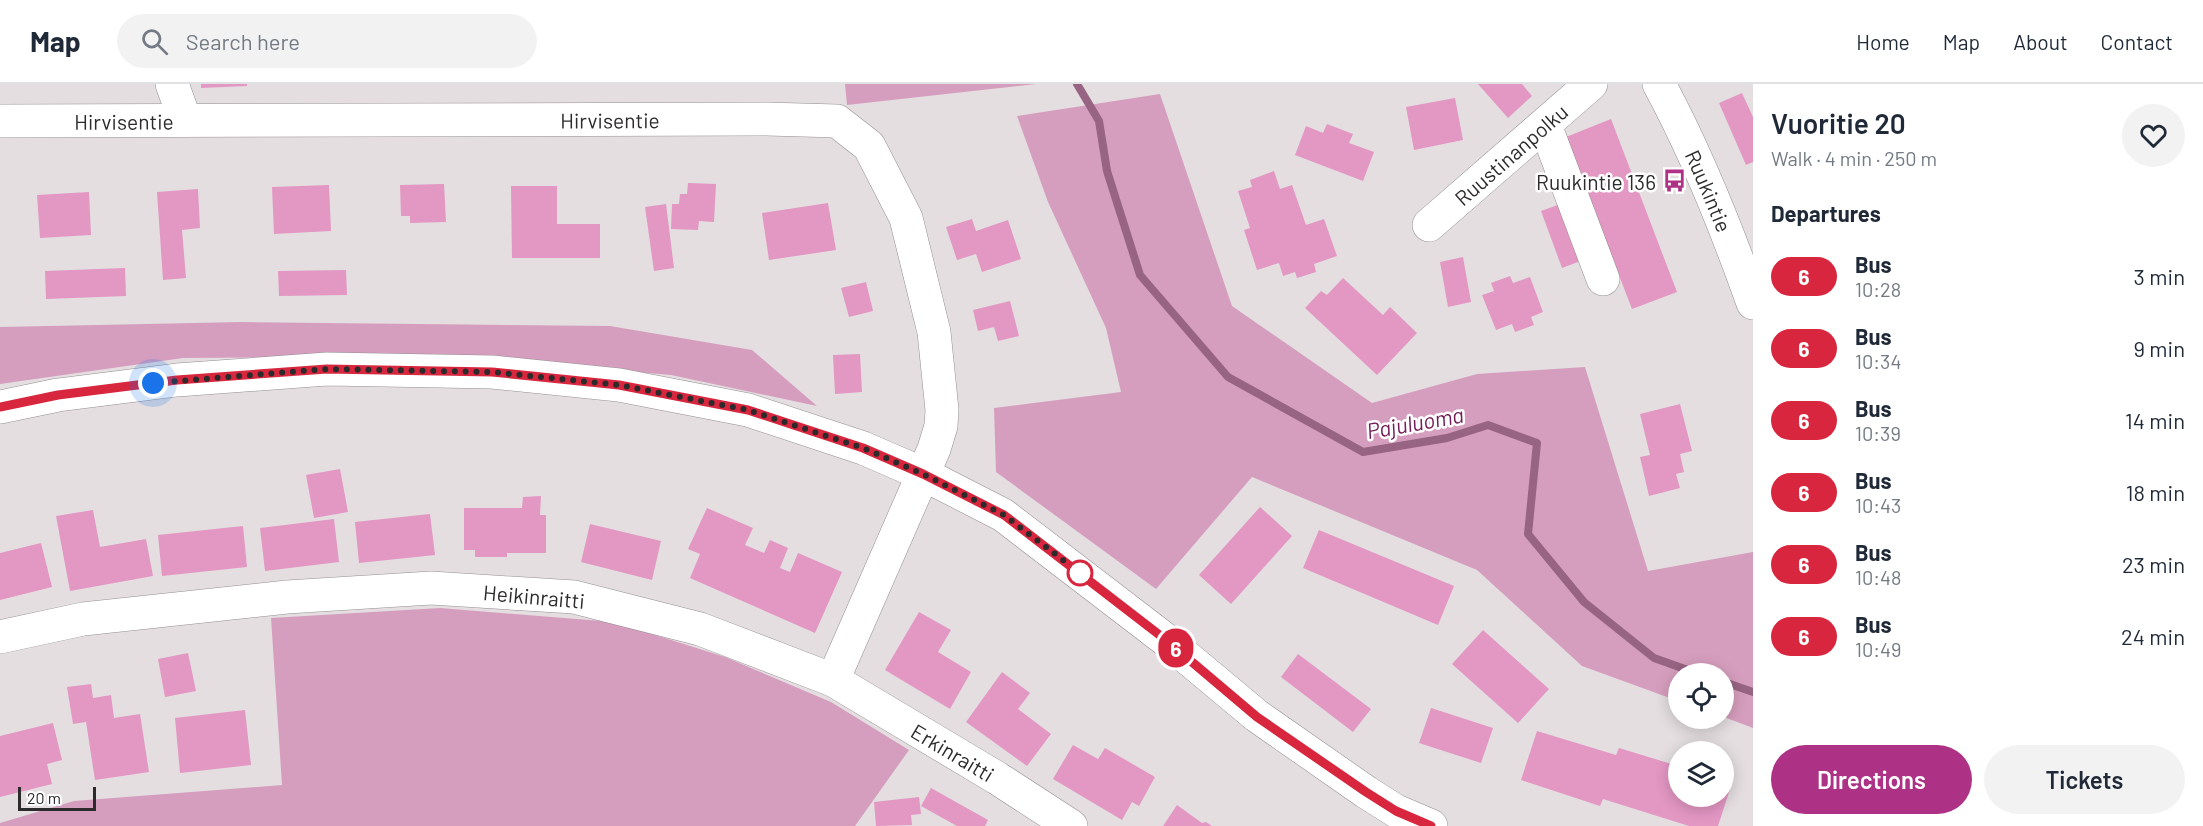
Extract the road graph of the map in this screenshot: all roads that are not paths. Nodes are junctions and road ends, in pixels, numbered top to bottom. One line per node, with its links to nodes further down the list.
1 (172, 84): 4 (street)
2 (1592, 84): 6 (street, Ruustinanpolku)
3 (1659, 84): 9 (street, Ruukintie)
4 (185, 120): 5 (street, Hirvisentie); 11 (street, Hirvisentie)
5 (0, 121)
6 (1545, 124): 7 (street, Ruustinanpolku); 8 (street)
7 (1429, 225)
8 (1603, 279)
9 (1753, 303)
10 (0, 406): 11 (street)
11 (923, 474): 13 (street); 14 (street)
12 (0, 637): 13 (street, Heikinraitti)
13 (833, 681): 15 (street, Erkinraitti)
14 (1392, 818): 16 (street)
15 (1071, 826)
16 (1431, 826)

